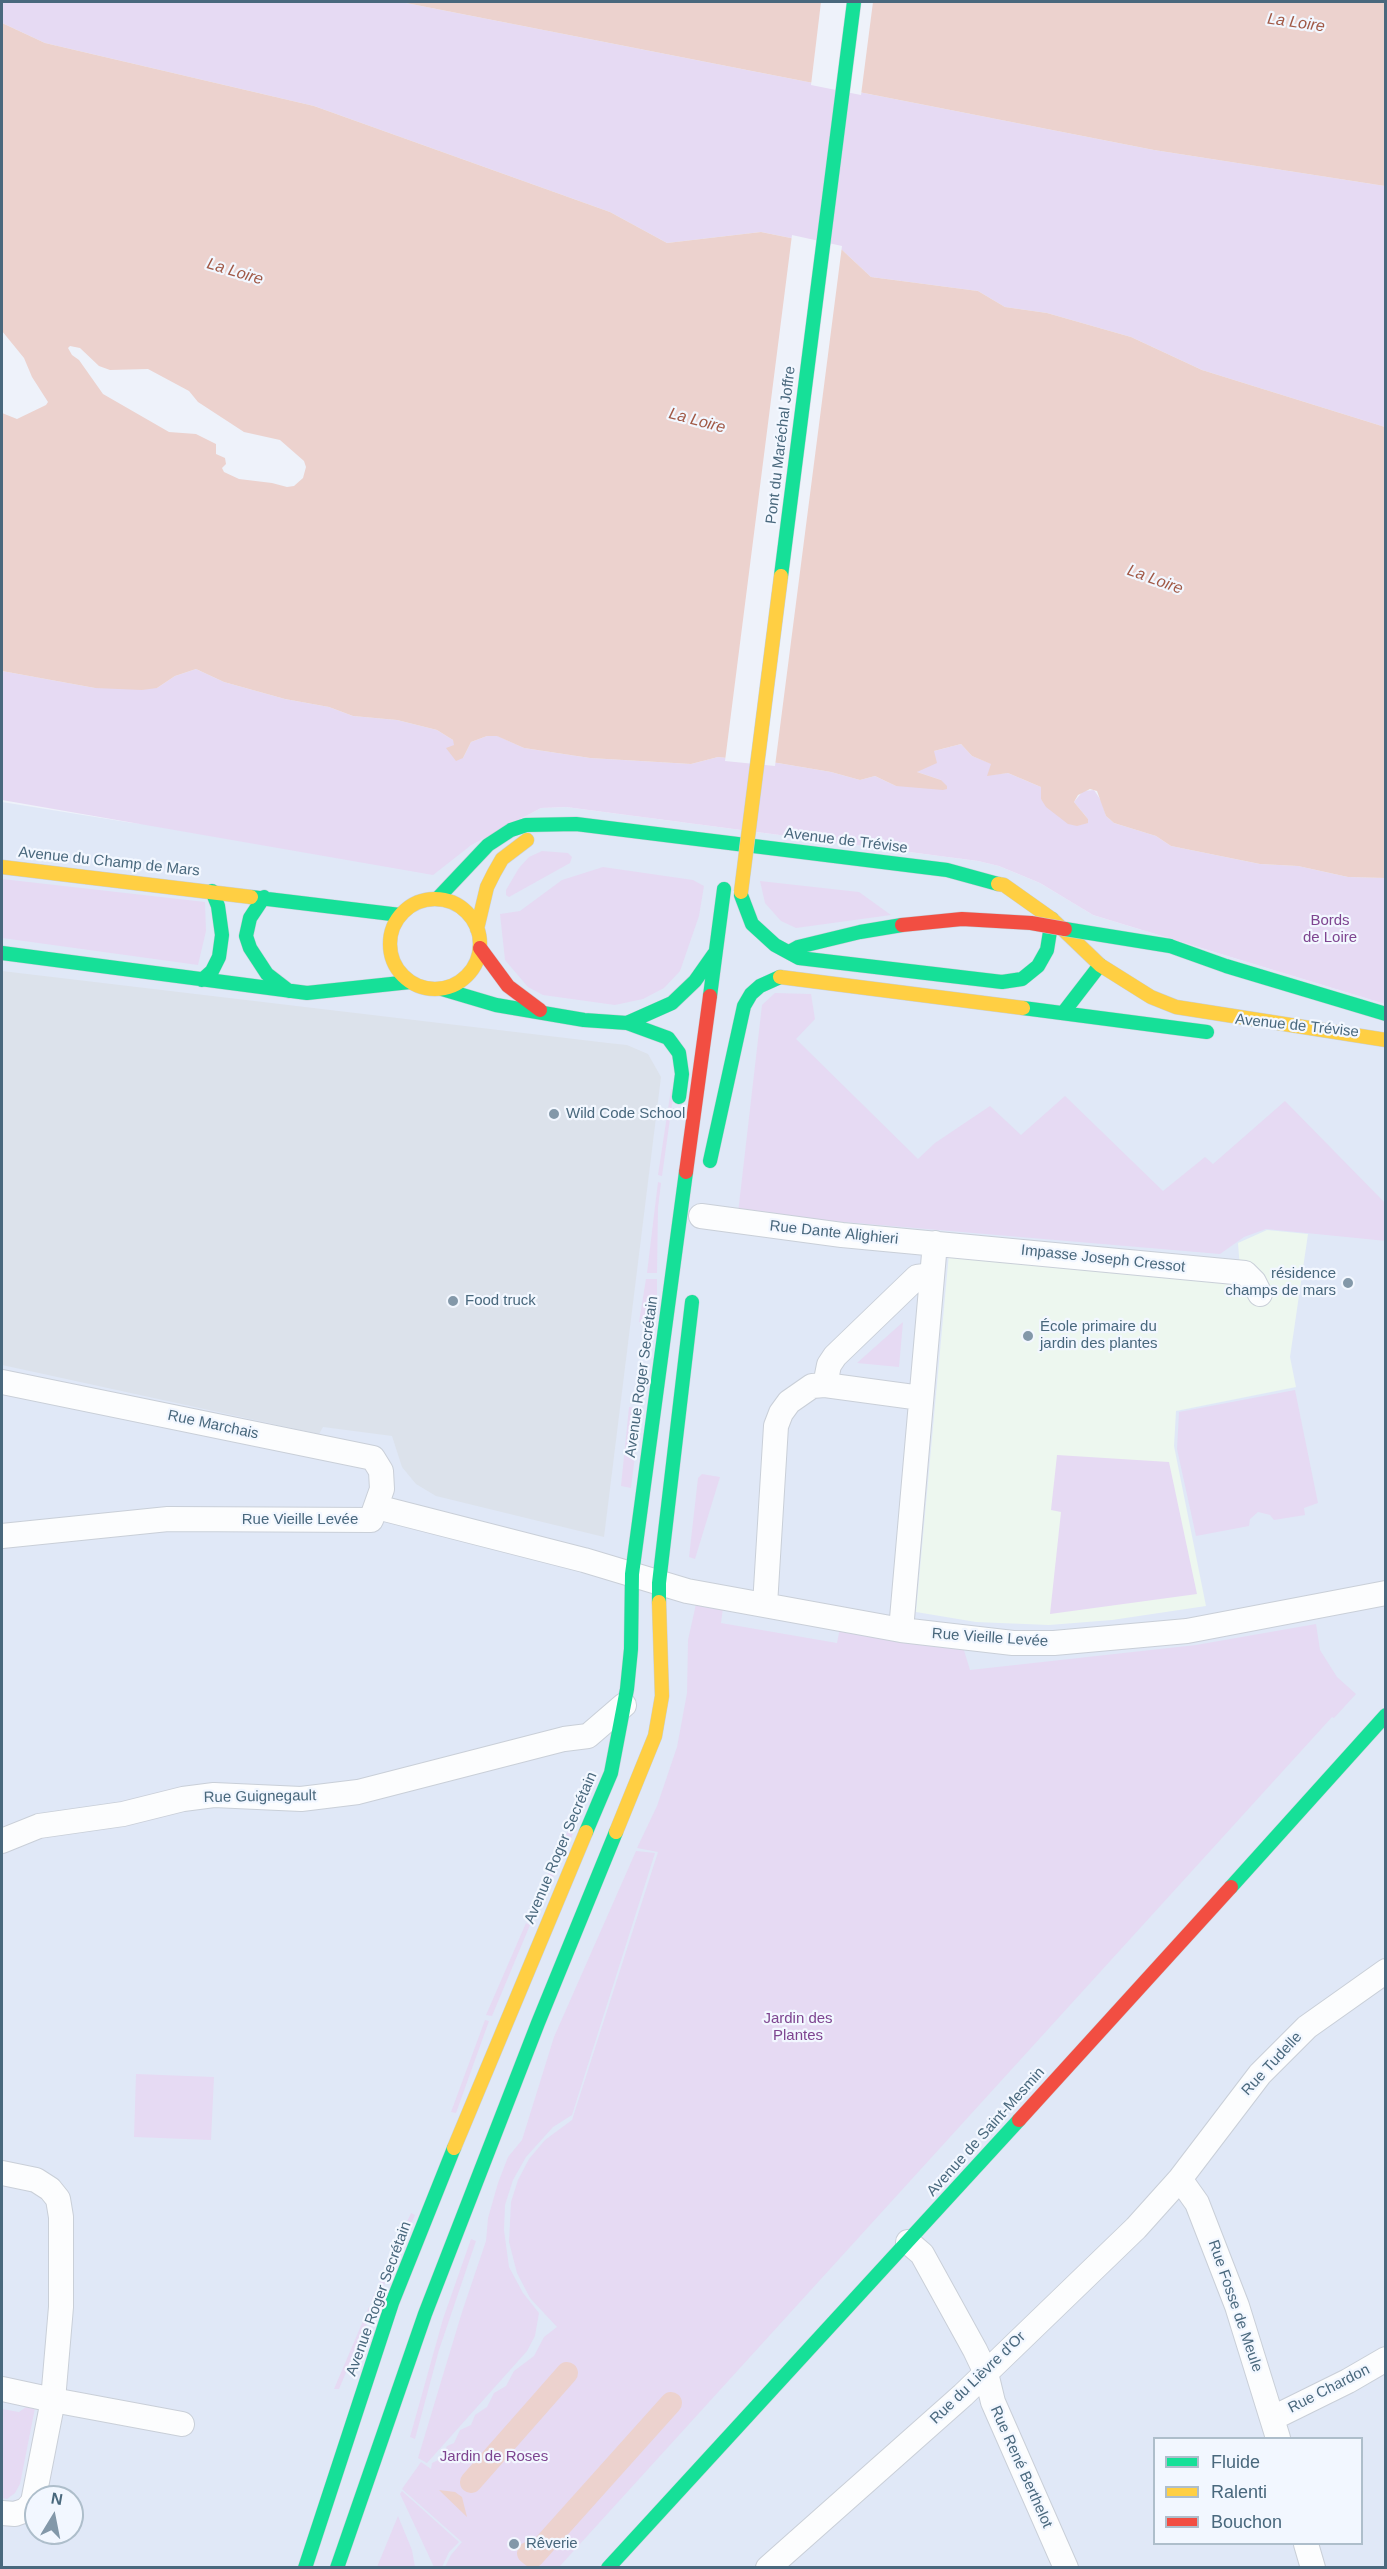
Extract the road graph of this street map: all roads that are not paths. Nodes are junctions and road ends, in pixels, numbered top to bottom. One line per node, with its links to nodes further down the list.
1 (854, 2): 8 (main road, Pont du Maréchal Joffre, bridge)
2 (558, 825): 10 (main road, Avenue de Trévise); 12 (main road, Avenue de Trévise); 14 (main road, Avenue de Trévise)
3 (731, 830): 4 (main road)
4 (729, 854)
5 (2, 867): 7 (main road, Avenue du Champ de Mars)
6 (725, 883): 17 (main road, Avenue Roger Secrétain)
7 (212, 891): 9 (main road, Avenue du Champ de Mars); 20 (main road, Avenue du Champ de Mars)
8 (741, 894): 13 (main road); 18 (main road)
9 (264, 897): 11 (main road, Avenue du Champ de Mars); 23 (main road)
10 (437, 899): 11 (main road); 14 (main road)
11 (400, 915): 21 (main road)
12 (1052, 919): 18 (main road); 19 (main road, Avenue de Trévise)
13 (738, 927)
14 (477, 929): 15 (main road)
15 (480, 948): 22 (main road); 25 (main road)
16 (2, 953): 20 (main road)
17 (715, 953): 28 (main road); 37 (main road, Avenue Roger Secrétain)
18 (787, 953): 27 (main road, bridge)
19 (1100, 965): 26 (main road); 30 (main road, Avenue de Trévise)
20 (202, 980): 23 (main road)
21 (410, 982): 22 (main road); 23 (main road)
22 (442, 989): 25 (main road)
23 (289, 992)
24 (730, 1003): 26 (main road, Avenue de Trévise)
25 (542, 1011): 28 (main road)
26 (1063, 1013): 29 (main road, Avenue de Trévise)
27 (1386, 1014)
28 (627, 1023): 33 (main road)
29 (1227, 1035)
30 (1386, 1040)
31 (1386, 1048): 32 (main road, Avenue de Trévise)
32 (1359, 1050)
33 (679, 1106)
34 (674, 1159): 37 (main road)
35 (701, 1216): 36 (street, Rue Dante Alighieri)
36 (935, 1243): 38 (street); 40 (street, Impasse Joseph Cressot)
37 (677, 1244): 46 (main road, Avenue Roger Secrétain)
38 (932, 1275): 42 (street); 43 (street)
39 (693, 1286): 47 (main road)
40 (1260, 1294)
41 (2, 1382): 44 (street, Rue Marchais)
42 (825, 1385): 43 (street); 49 (street)
43 (921, 1398): 50 (street)
44 (377, 1506): 45 (street, Rue Vieille Levée); 46 (street, Rue Vieille Levée)
45 (2, 1536)
46 (632, 1575): 47 (street, Rue Vieille Levée); 51 (main road, Avenue Roger Secrétain)
47 (659, 1583): 49 (street, Rue Vieille Levée); 61 (main road)
48 (1386, 1593): 50 (street, Rue Vieille Levée)
49 (765, 1605): 50 (street, Rue Vieille Levée)
50 (902, 1630)
51 (624, 1705): 53 (street); 54 (main road, Avenue Roger Secrétain)
52 (1386, 1715): 59 (main road, Avenue de Saint-Mesmin)
53 (588, 1736): 54 (street); 55 (street, Rue Guignegault)
54 (611, 1773): 60 (main road, Avenue Roger Secrétain)
55 (2, 1841)
56 (1386, 1971): 58 (street, Rue Tudelle)
57 (2, 2173): 65 (street)
58 (1180, 2179): 63 (street, Rue du Lièvre d'Or); 67 (street, Rue Fosse de Meule)
59 (908, 2242): 63 (street, Rue René Berthelot); 74 (main road, Avenue de Saint-Mesmin)
60 (392, 2303): 68 (main road); 72 (main road, Avenue Roger Secrétain)
61 (425, 2314): 69 (main road); 73 (main road)
62 (1386, 2359): 67 (street, Rue Chardon)
63 (986, 2373): 75 (street, Rue du Lièvre d'Or); 76 (street, Rue René Berthelot)
64 (2, 2389): 65 (street)
65 (52, 2400): 66 (street); 70 (street)
66 (182, 2424)
67 (1275, 2428)
68 (323, 2470)
69 (372, 2510)
70 (2, 2513)
71 (1306, 2545): 77 (street)
72 (305, 2568)
73 (337, 2568)
74 (608, 2568)
75 (768, 2568)
76 (1065, 2568)
77 (1313, 2568)

